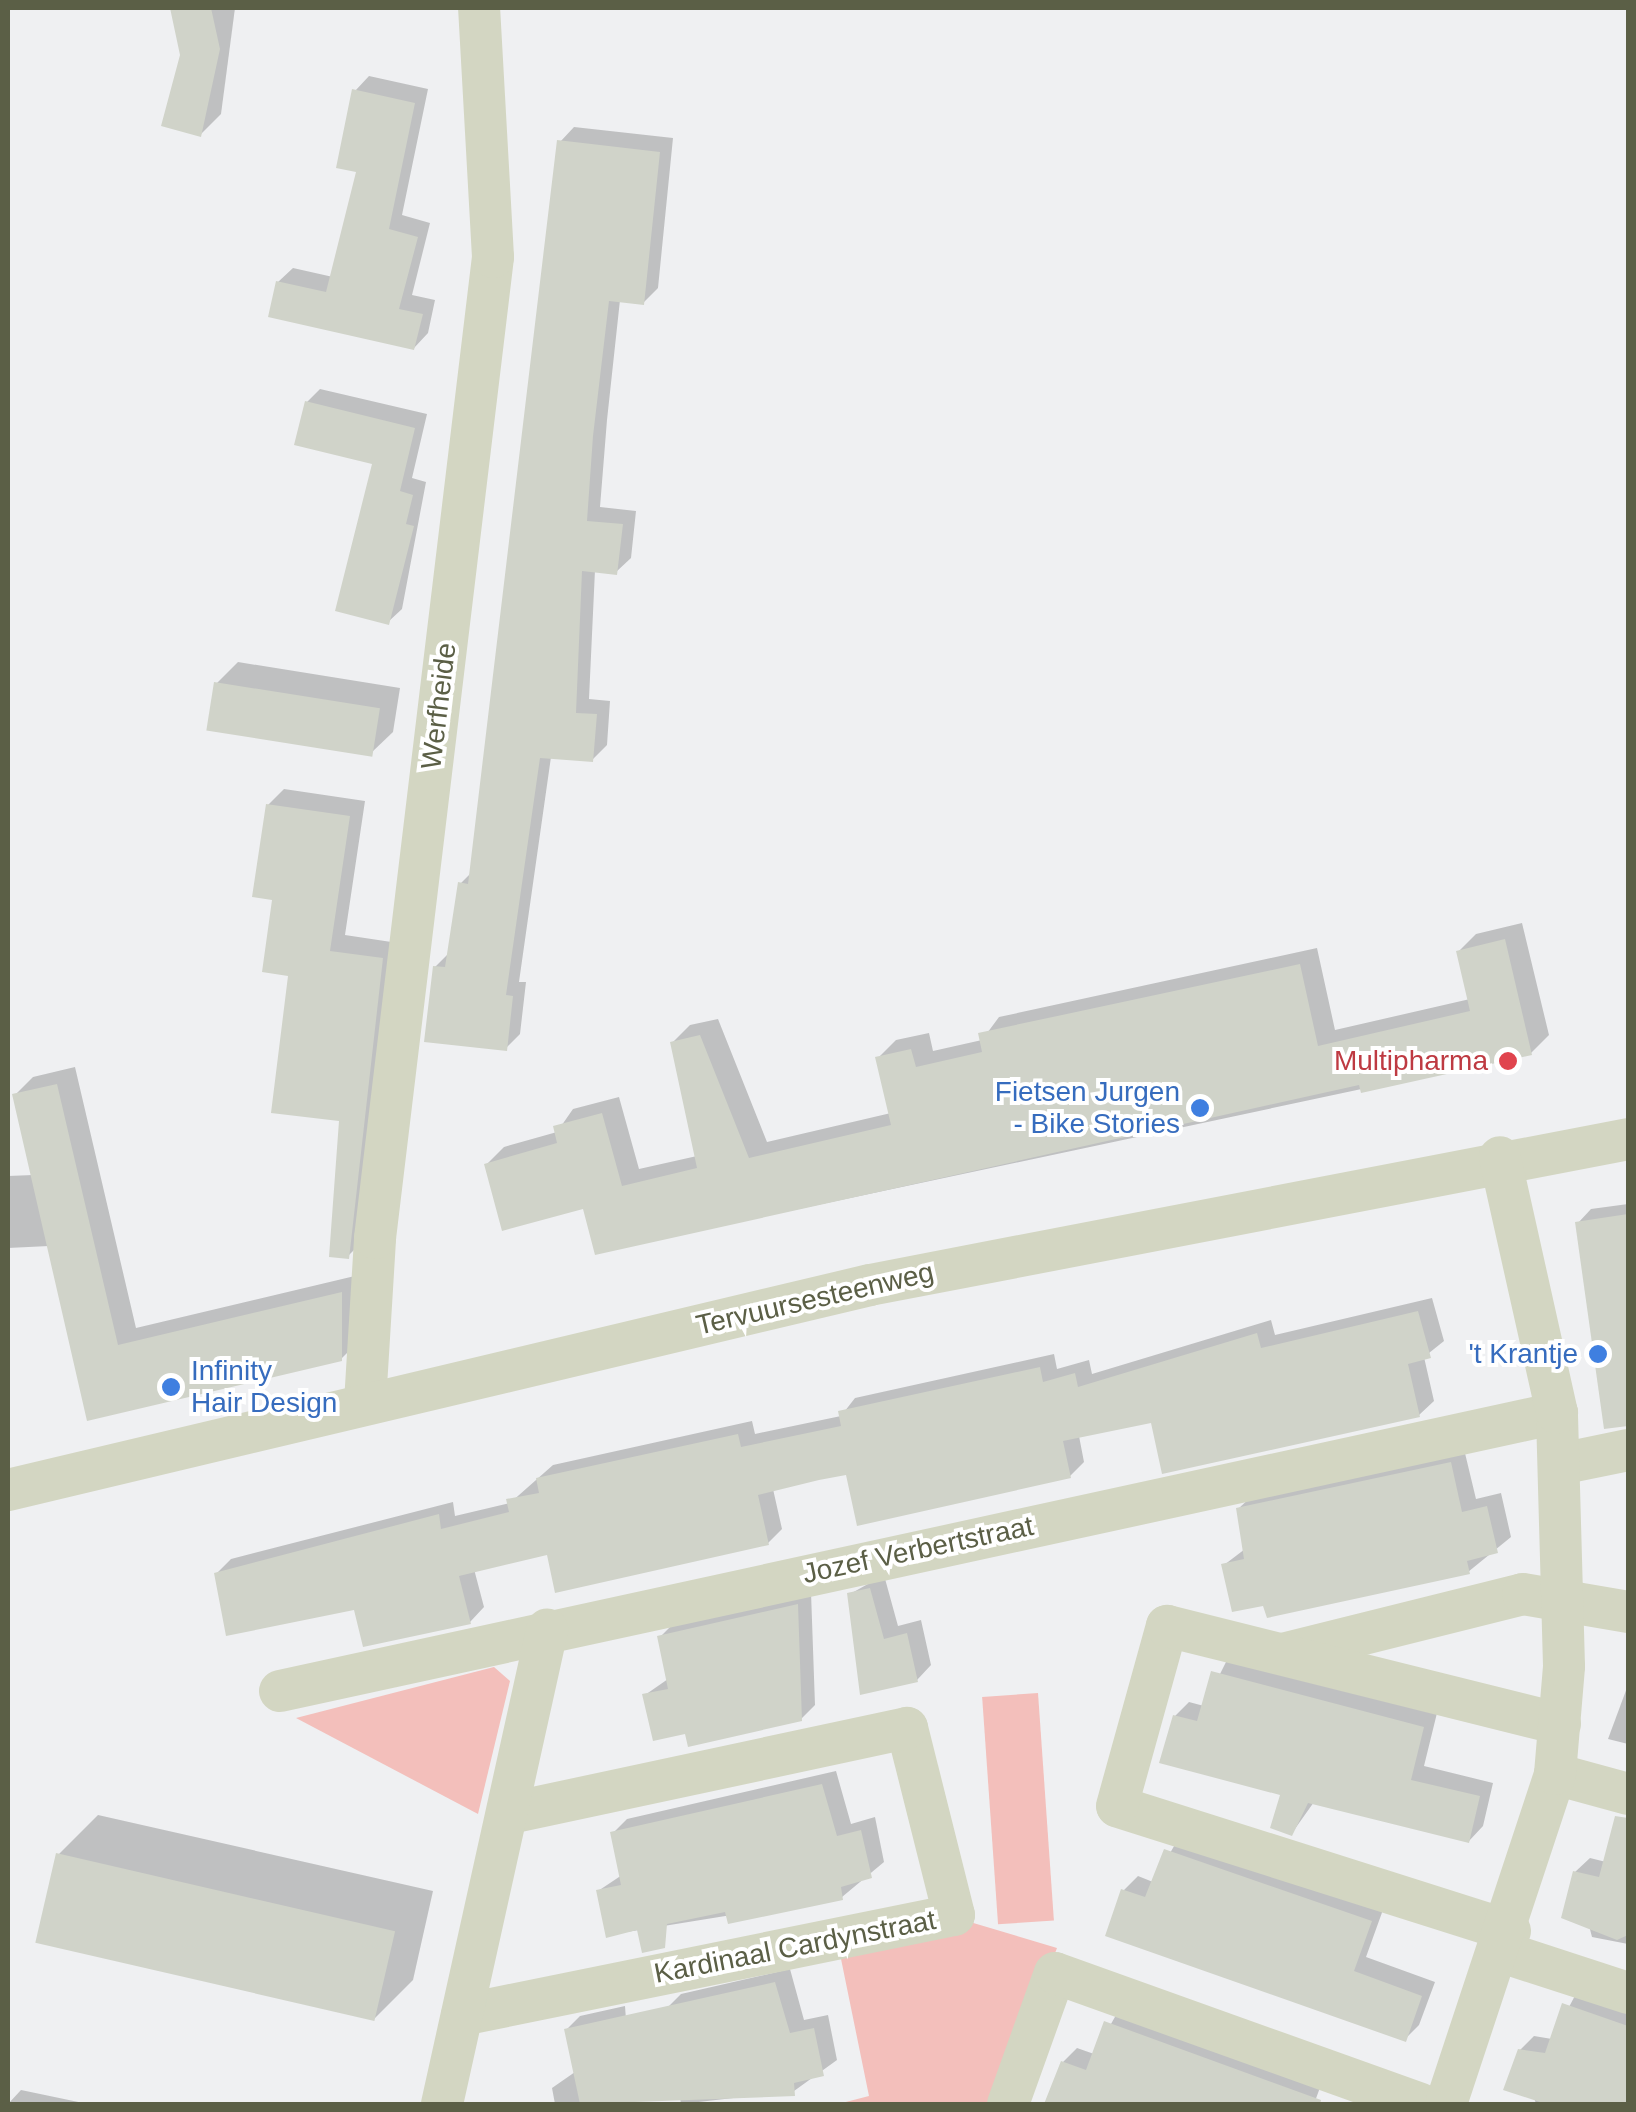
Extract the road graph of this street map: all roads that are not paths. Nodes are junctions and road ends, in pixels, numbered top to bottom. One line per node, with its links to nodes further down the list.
1 (479, 8): 4 (street, Werfheide)
2 (1628, 1139): 3 (street, Tervuursesteenweg)
3 (1500, 1157): 4 (street, Tervuursesteenweg); 5 (street)
4 (365, 1403): 8 (street, Tervuursesteenweg)
5 (1557, 1413): 7 (street); 11 (street, Jozef Verbertstraat)
6 (1628, 1450): 7 (street)
7 (1560, 1464): 9 (street)
8 (8, 1490)
9 (1567, 1600): 10 (street); 12 (street); 14 (street)
10 (1628, 1612)
11 (547, 1629): 13 (street, Jozef Verbertstraat); 17 (street)
12 (1276, 1656): 14 (street); 18 (street)
13 (280, 1690)
14 (1560, 1724): 15 (street)
15 (1555, 1774): 16 (street); 18 (street)
16 (1628, 1794)
17 (510, 1814): 20 (street); 20 (street, Kardinaal Cardynstraat)
18 (1506, 1942): 19 (street); 24 (street)
19 (1628, 1993)
20 (462, 2015): 21 (street)
21 (442, 2104)
22 (1008, 2104): 23 (street)
23 (1420, 2104)
24 (1446, 2104)

